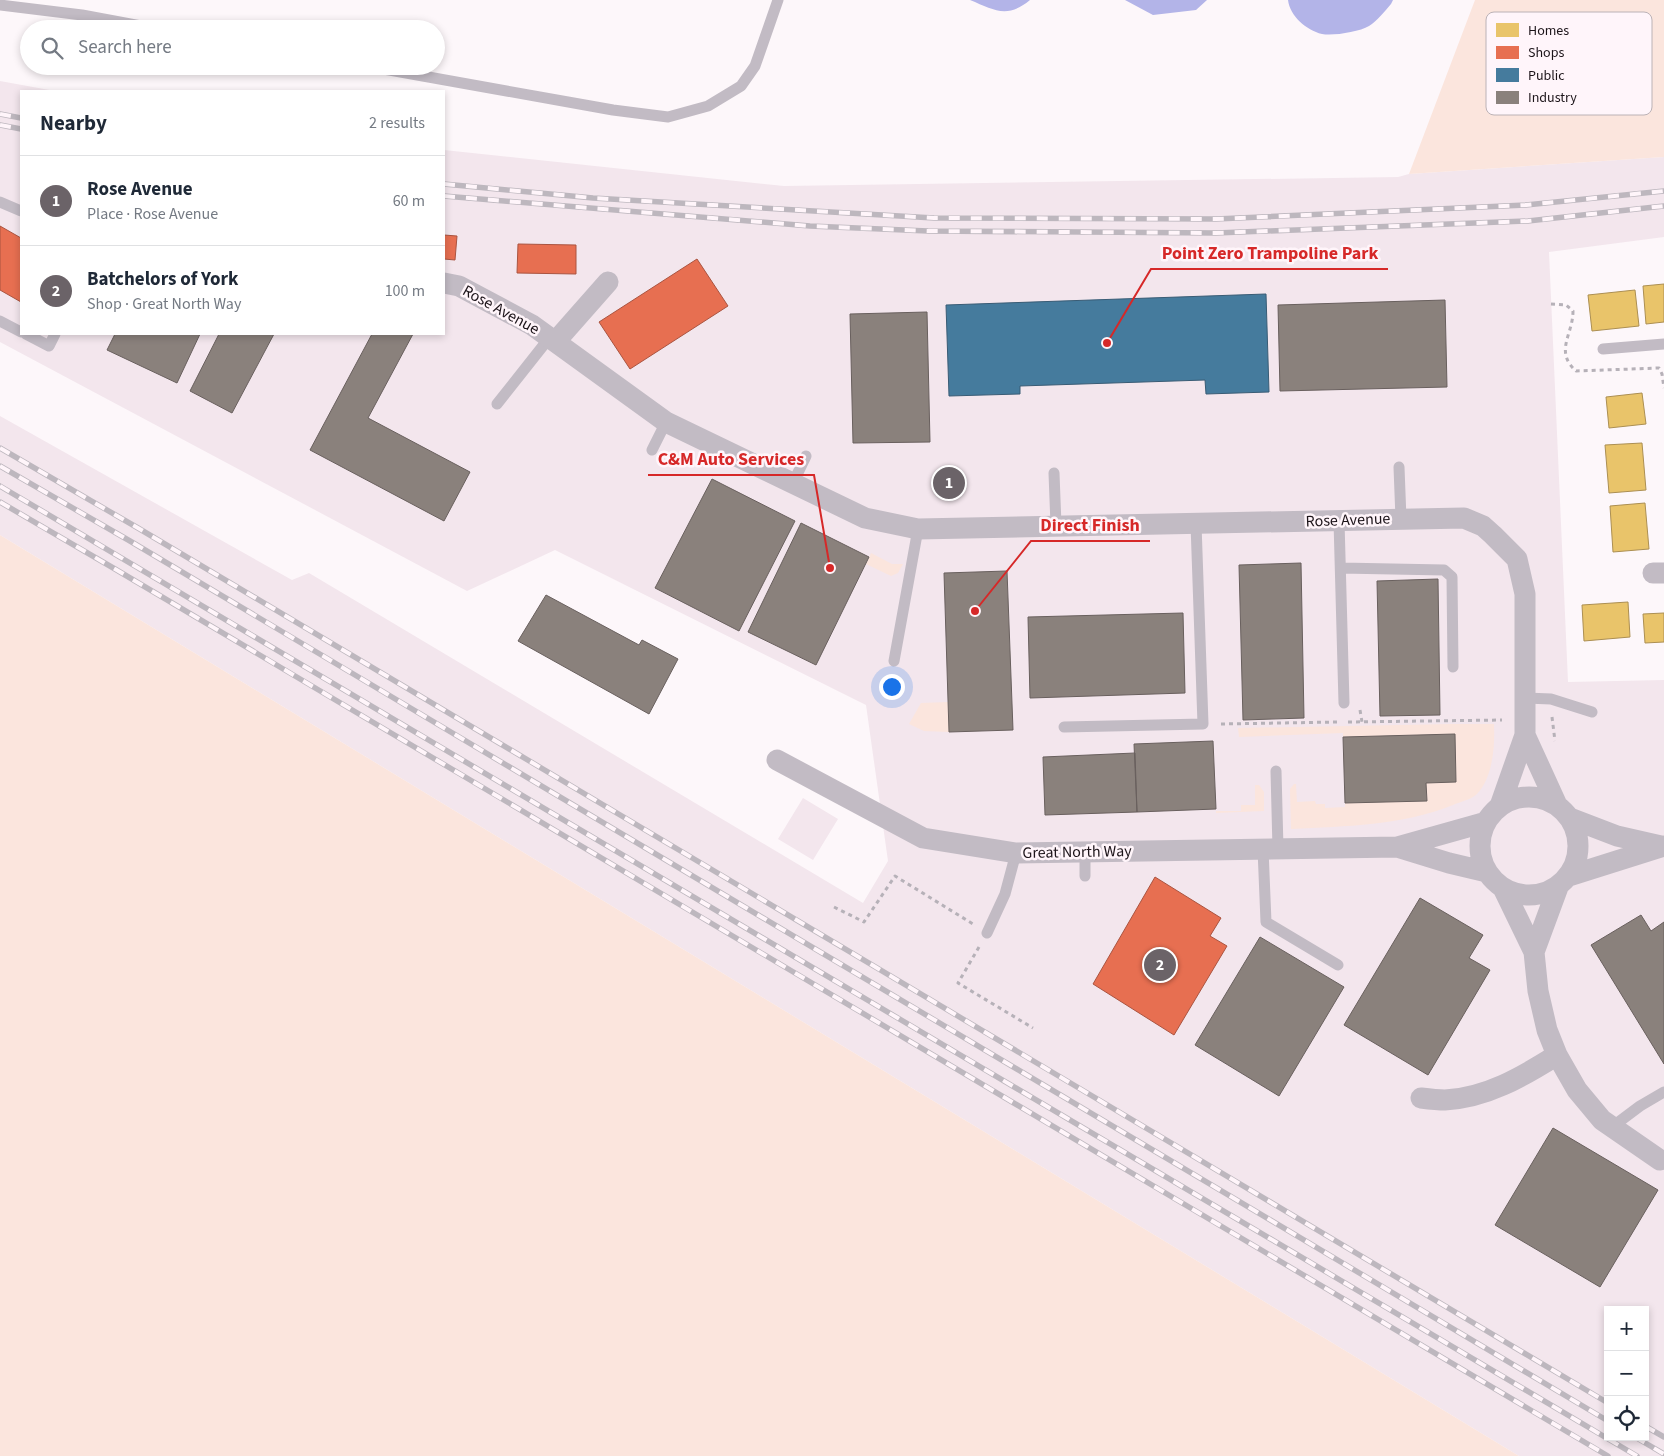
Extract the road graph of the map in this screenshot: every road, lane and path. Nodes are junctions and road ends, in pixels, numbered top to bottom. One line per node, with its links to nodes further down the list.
1 (778, 0): 4 (lane)
2 (0, 5): 3 (lane)
3 (109, 20)
4 (418, 75)
5 (0, 202): 6 (lane)
6 (20, 211)
7 (445, 282): 13 (street, Rose Avenue)
8 (608, 282): 13 (street, Rose Avenue)
9 (0, 321): 10 (lane)
10 (20, 331)
11 (28, 335): 12 (lane)
12 (54, 335)
13 (553, 339): 16 (lane); 17 (street, Rose Avenue)
14 (1664, 344): 15 (lane)
15 (1603, 348)
16 (497, 404)
17 (666, 422): 18 (lane); 22 (street, Rose Avenue)
18 (652, 450)
19 (806, 456): 22 (lane)
20 (1399, 467): 23 (lane)
21 (1054, 473): 26 (lane)
22 (793, 483): 27 (street, Rose Avenue)
23 (1401, 519): 24 (street, Rose Avenue); 31 (street, Rose Avenue)
24 (1340, 521): 25 (street, Rose Avenue); 28 (lane)
25 (1196, 524): 26 (street, Rose Avenue); 34 (lane)
26 (1056, 525): 27 (street, Rose Avenue)
27 (918, 529): 29 (lane)
28 (1340, 568): 30 (lane); 32 (lane)
29 (894, 661)
30 (1453, 667)
31 (1526, 698): 33 (lane); 36 (street, Rose Avenue)
32 (1344, 703)
33 (1592, 712)
34 (1204, 724): 35 (lane); 36 (path)
35 (1064, 727)
36 (1525, 728): 39 (street, Rose Avenue); 40 (street, Rose Avenue)
37 (777, 760): 46 (street, Great North Way)
38 (1276, 771): 44 (lane)
39 (1500, 806): 40 (street); 41 (street)
40 (1564, 812): 42 (street); 49 (street)
41 (1486, 822): 43 (street, Great North Way); 47 (street)
42 (1662, 846): 49 (street)
43 (1397, 847): 44 (street, Great North Way); 47 (street, Great North Way)
44 (1270, 849): 45 (street, Great North Way); 54 (lane)
45 (1085, 852): 46 (street, Great North Way); 48 (lane)
46 (1016, 853): 52 (lane)
47 (1486, 872): 50 (street)
48 (1084, 876)
49 (1563, 881): 50 (street); 53 (street)
50 (1503, 888): 53 (street)
51 (834, 907): 52 (path)
52 (987, 933): 55 (path)
53 (1534, 952): 56 (street)
54 (1338, 966)
55 (1033, 1028)
56 (1556, 1055): 58 (street); 59 (street)
57 (1664, 1092): 59 (lane)
58 (1421, 1098)
59 (1612, 1127): 60 (street)
60 (1660, 1160)

